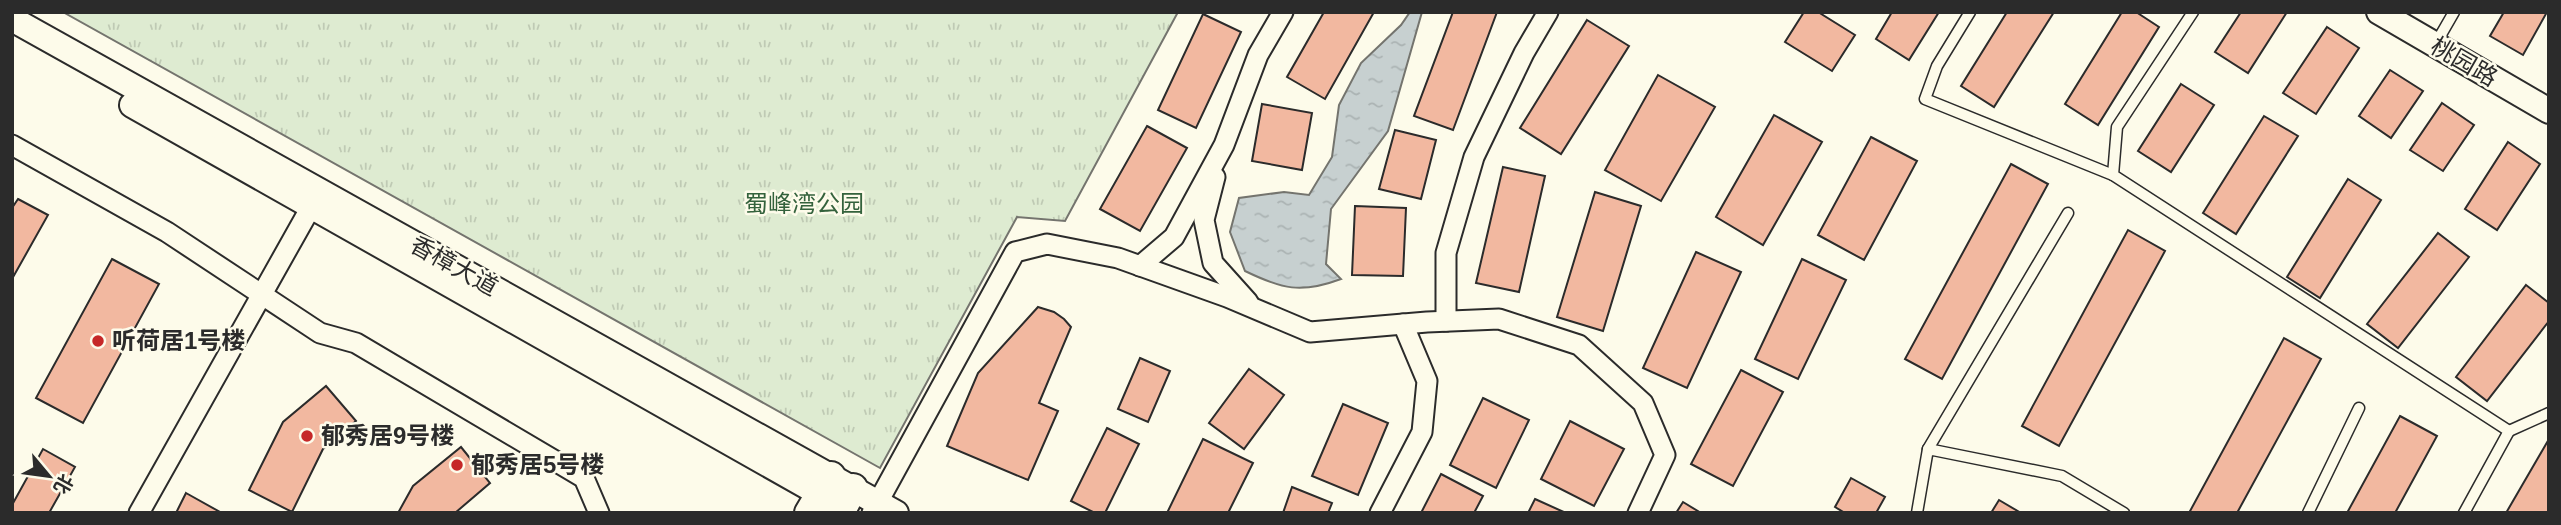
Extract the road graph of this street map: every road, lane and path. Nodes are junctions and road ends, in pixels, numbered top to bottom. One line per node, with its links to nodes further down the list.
1 (1283, 12): 12 (street)
2 (1548, 12): 19 (street)
3 (1970, 12): 13 (lane)
4 (2193, 12): 13 (lane)
5 (2379, 12): 9 (street, 桃园路)
6 (2454, 12): 9 (lane)
7 (12, 19): 25 (street, 香樟大道)
8 (12, 38): 14 (street, 香樟大道)
9 (2435, 45): 10 (street, 桃园路)
10 (2549, 111)
11 (12, 145): 17 (street)
12 (1224, 145): 16 (street); 18 (street)
13 (2113, 175): 23 (lane)
14 (311, 207): 17 (street); 25 (street, 香樟大道)
15 (2067, 213): 24 (lane)
16 (1140, 266): 18 (street); 26 (street)
17 (262, 294): 27 (street); 28 (street)
18 (1255, 308): 20 (street)
19 (1446, 321): 20 (street); 30 (street)
20 (1403, 324): 29 (street)
21 (2359, 408): 33 (lane)
22 (2549, 413): 23 (lane)
23 (2509, 431): 34 (lane)
24 (1928, 449): 31 (lane); 32 (lane)
25 (835, 501): 26 (street, 香樟大道)
26 (882, 509)
27 (139, 513)
28 (599, 513)
29 (1380, 513)
30 (1638, 513)
31 (1917, 513)
32 (2124, 513)
33 (2308, 513)
34 (2464, 513)

